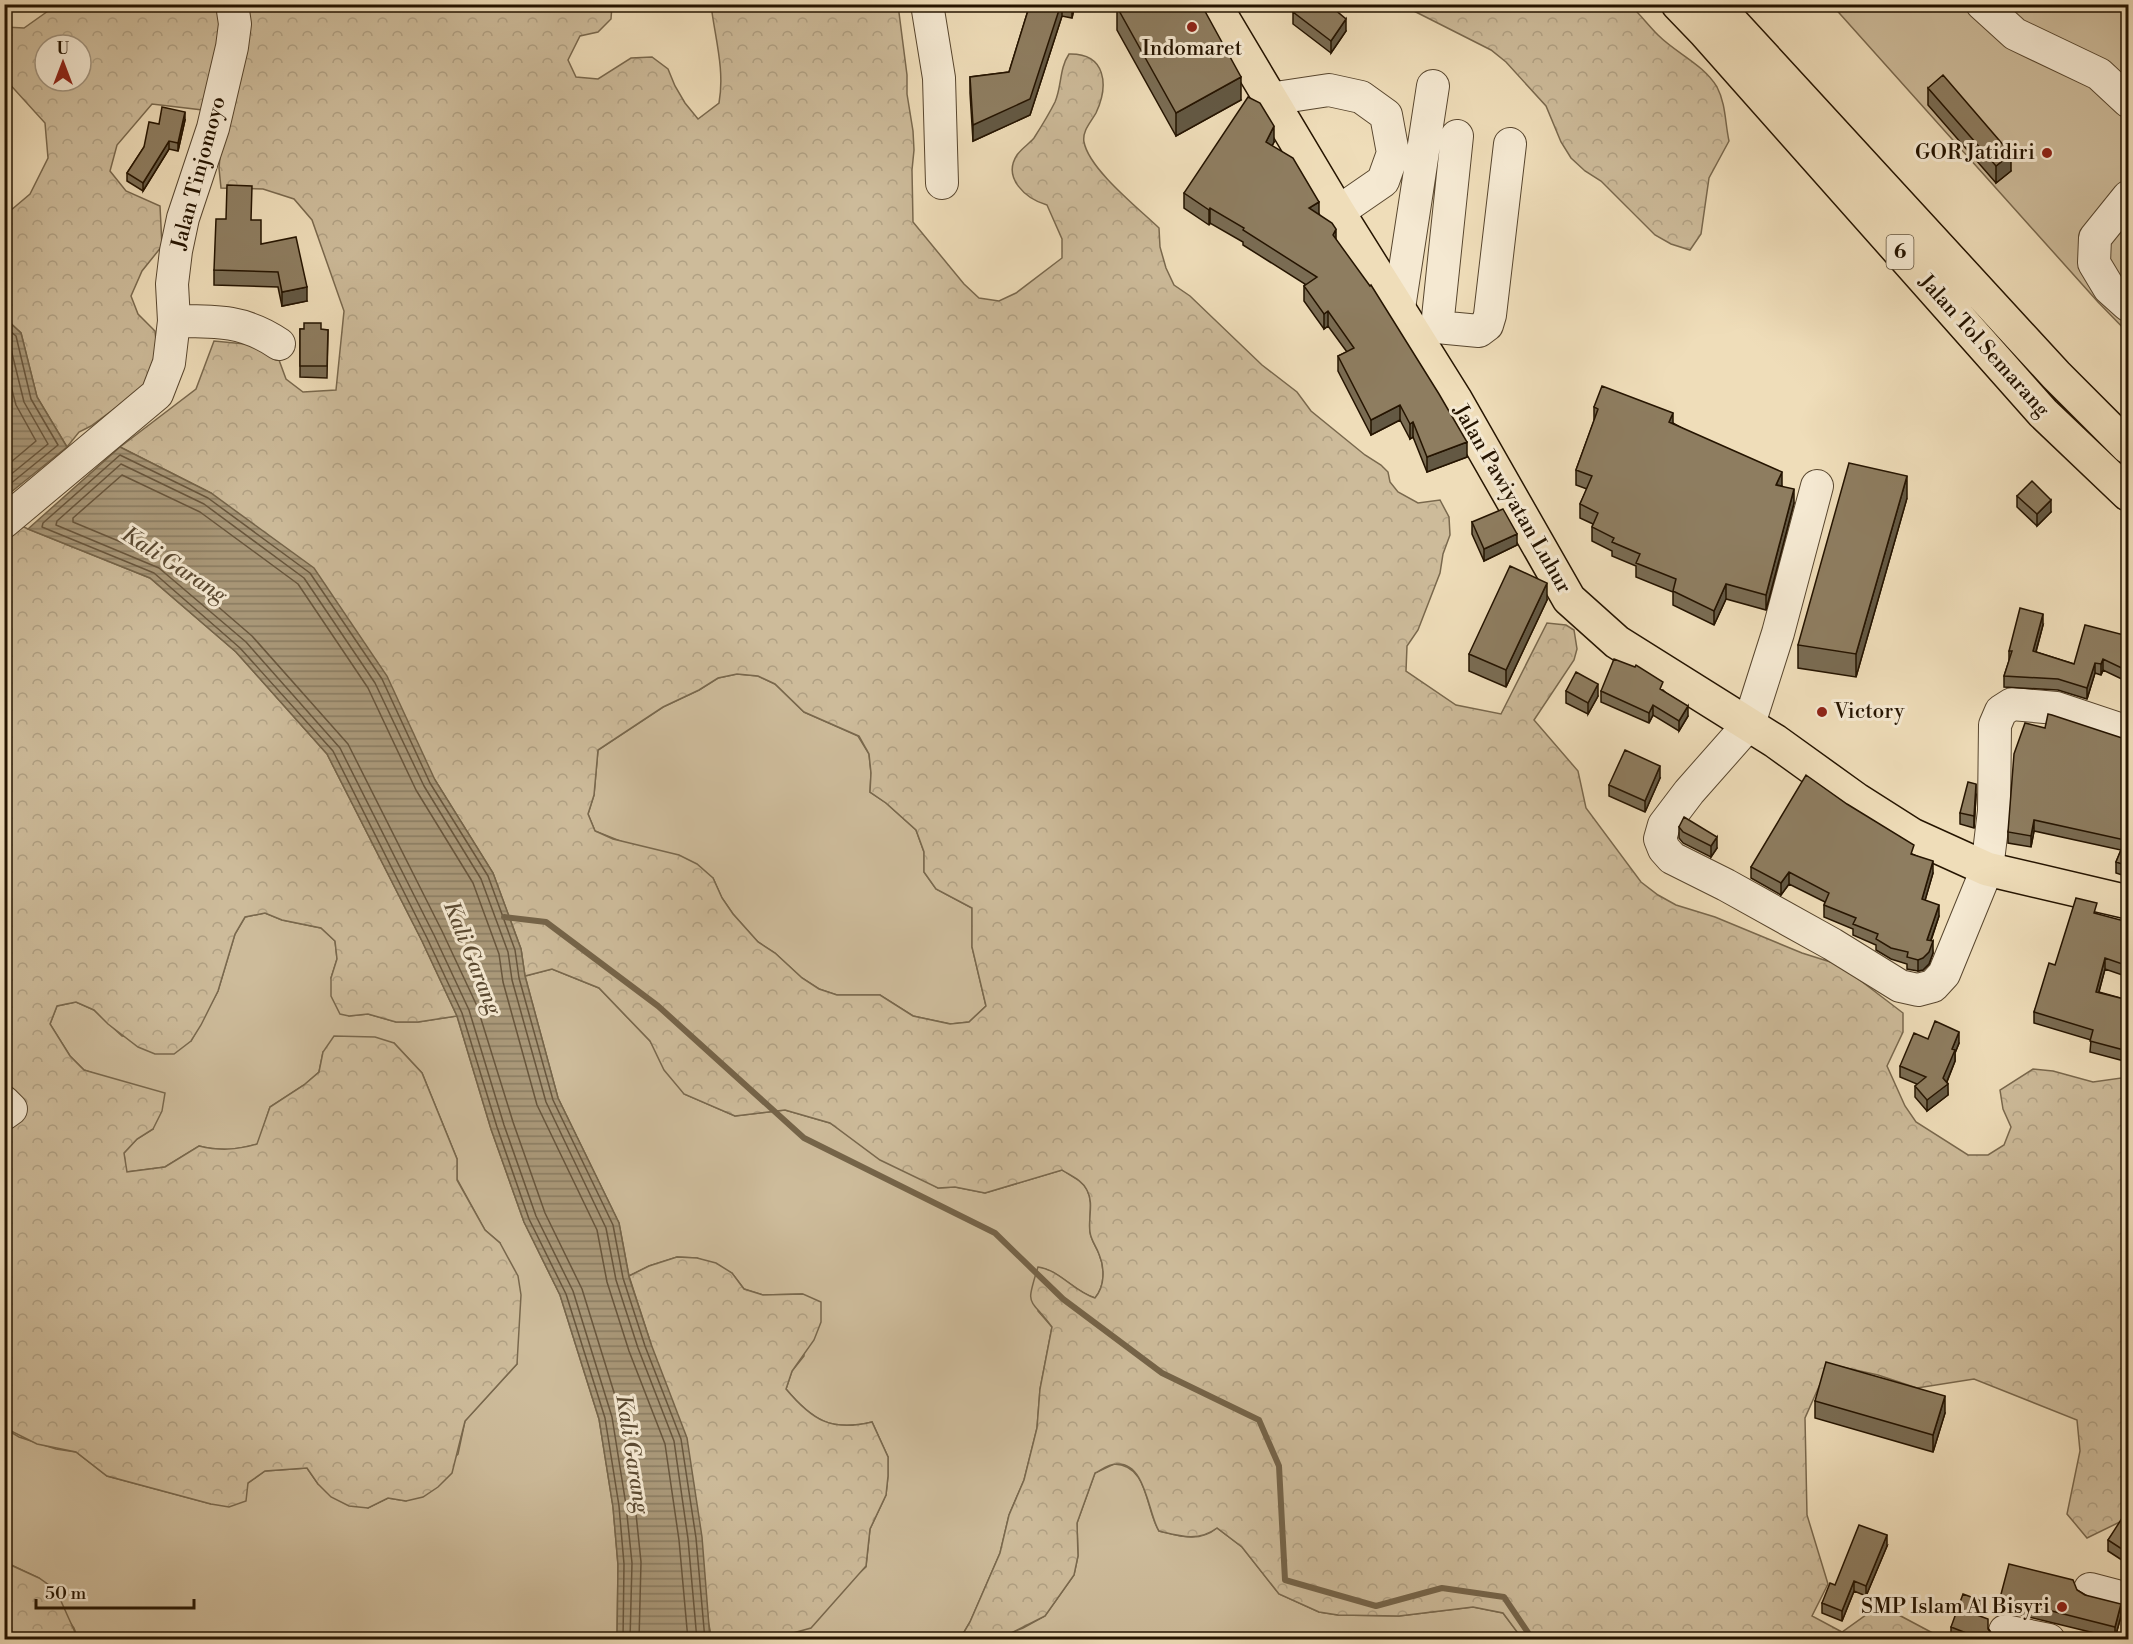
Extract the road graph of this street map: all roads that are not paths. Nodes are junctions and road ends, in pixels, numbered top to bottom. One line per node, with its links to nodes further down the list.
1 (232, 4): 17 (street, Jalan Tinjomoyo)
2 (927, 4): 12 (street)
3 (1678, 4): 22 (main road, Jalan Tol Semarang / 6)
4 (1715, 4): 20 (main road, Jalan Tol Semarang / 6)
5 (1982, 4): 9 (street)
6 (1223, 9): 8 (main road, Jalan Pawiyatan Luhur)
7 (1433, 86): 16 (street)
8 (1270, 99): 14 (main road, Jalan Pawiyatan Luhur); 14 (street)
9 (2128, 101)
10 (1457, 136): 18 (street)
11 (1510, 144): 18 (street)
12 (942, 183)
13 (2128, 197): 15 (street)
14 (1338, 212): 16 (main road, Jalan Pawiyatan Luhur)
15 (2128, 305)
16 (1399, 308): 18 (main road, Jalan Pawiyatan Luhur)
17 (174, 321): 19 (street); 23 (street, Jalan Tinjomoyo)
18 (1428, 334): 24 (main road, Jalan Pawiyatan Luhur)
19 (279, 344)
20 (2128, 447)
21 (1817, 486): 24 (street)
22 (2128, 494)
23 (4, 522)
24 (1749, 724): 26 (main road, Jalan Pawiyatan Luhur); 26 (street)
25 (2128, 732): 26 (street)
26 (1987, 869): 27 (main road, Jalan Pawiyatan Luhur)
27 (2128, 902)
28 (4, 1102): 29 (street)
29 (4, 1114)
30 (2090, 1589): 31 (street)
31 (2128, 1599)
32 (2005, 1631): 33 (street)
33 (2049, 1640)

